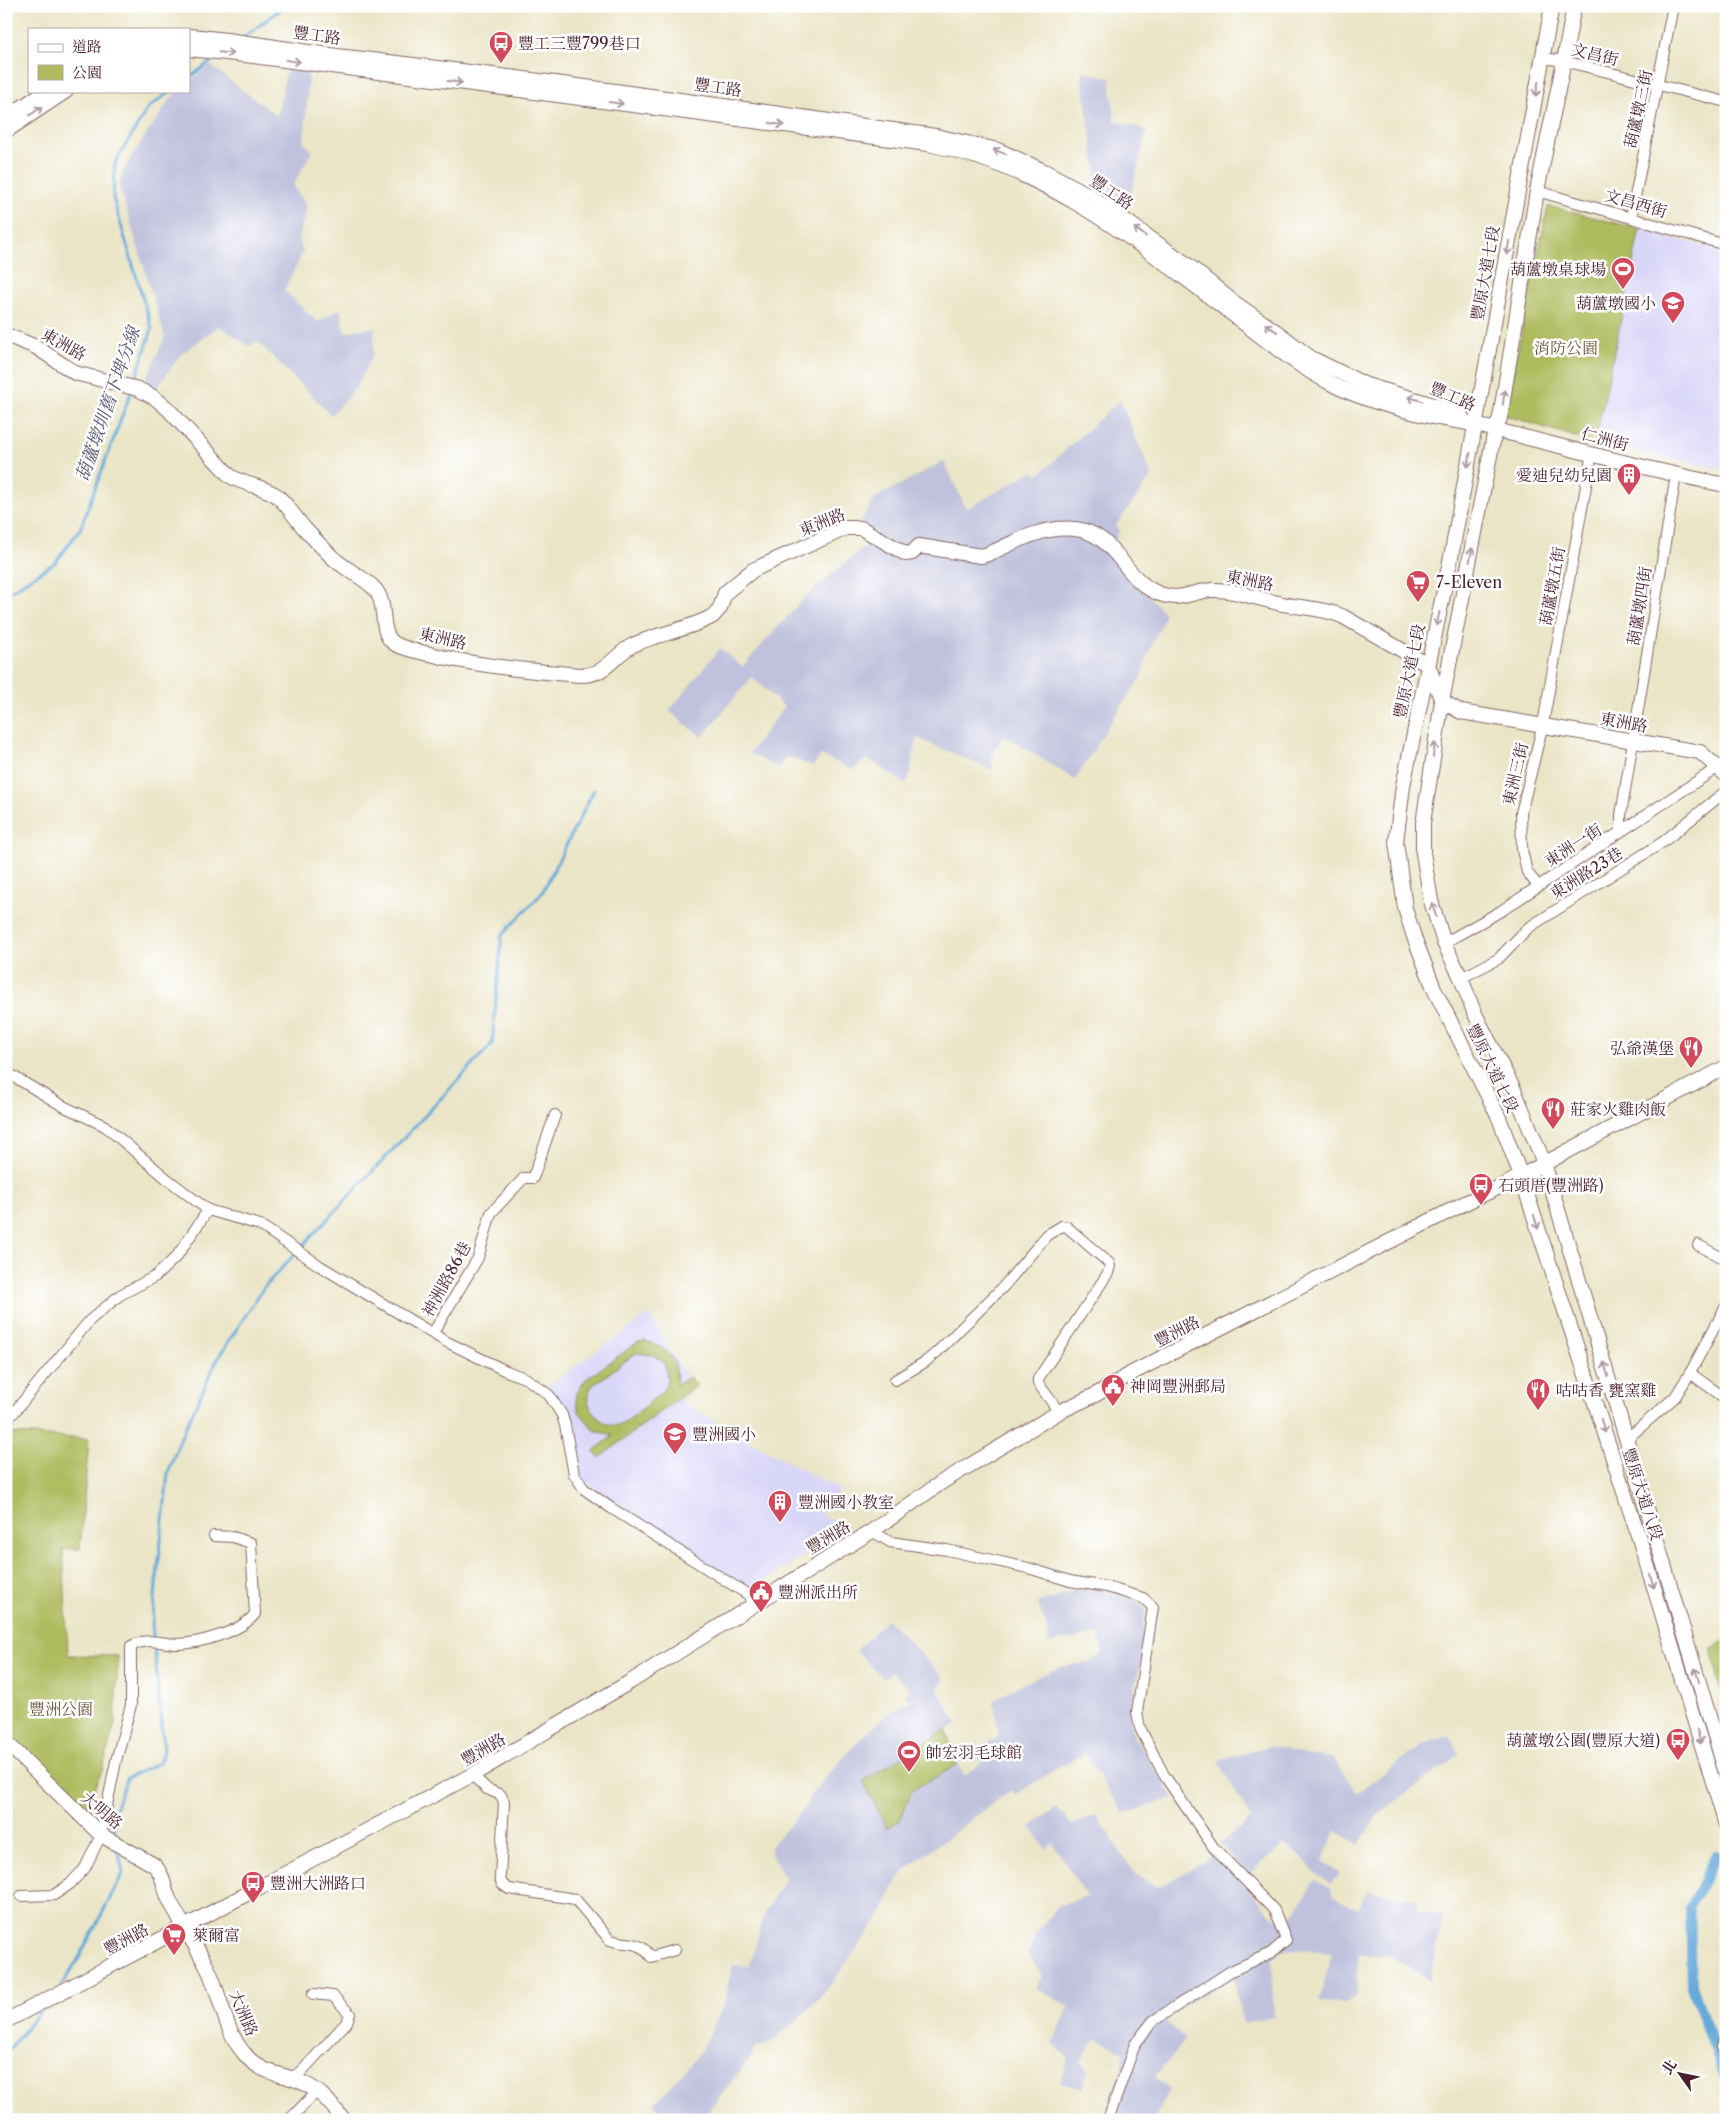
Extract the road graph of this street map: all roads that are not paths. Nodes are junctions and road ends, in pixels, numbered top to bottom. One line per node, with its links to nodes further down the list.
1 (1552, 6): 7 (street, 豐原大道七段)
2 (1574, 6): 8 (street, 豐原大道七段)
3 (1673, 6): 9 (street, 葫蘆墩三街)
4 (190, 36): 6 (street, 豐工路)
5 (190, 49): 6 (street, 豐工路, one-way to 6)
6 (249, 49): 20 (street, 豐工路)
7 (1543, 58): 8 (street, 文昌街); 20 (street, 豐原大道七段, one-way to 20)
8 (1564, 61): 9 (street, 文昌街); 15 (street, 豐原大道七段)
9 (1659, 86): 12 (street, 文昌街); 16 (street, 葫蘆墩三街)
10 (45, 92): 13 (street)
11 (64, 92): 14 (street, one-way to 11)
12 (1726, 102)
13 (6, 118)
14 (6, 131)
15 (1537, 191): 16 (street, 文昌西街); 21 (street, 豐原大道七段, one-way to 15)
16 (1631, 217): 18 (street, 文昌西街)
17 (1726, 230): 18 (street)
18 (1725, 245)
19 (6, 336): 25 (street, 東洲路)
20 (1476, 425): 21 (street, 仁洲街); 25 (street, 豐原大道七段, one-way to 25)
21 (1495, 430): 22 (street, 仁洲街); 26 (street, 豐原大道七段, one-way to 21)
22 (1592, 453): 23 (street, 仁洲街); 27 (street, 葫蘆墩五街)
23 (1676, 476): 24 (street, 仁洲街); 28 (street, 葫蘆墩四街)
24 (1726, 485)
25 (1428, 664): 26 (street); 39 (street, 豐原大道七段)
26 (1442, 701): 27 (street, 東洲路); 33 (street, 豐原大道七段, one-way to 26)
27 (1542, 724): 28 (street, 東洲路); 32 (street, 東洲三街)
28 (1633, 742): 29 (street, 東洲路); 31 (street, 葫蘆墩四街)
29 (1723, 768): 31 (street, 東洲一街)
30 (1726, 791): 34 (street, 東洲路23巷)
31 (1621, 831): 32 (street, 東洲一街)
32 (1538, 886): 33 (street, 東洲一街)
33 (1444, 943): 34 (street, 豐原大道七段)
34 (1461, 978): 38 (street, 豐原大道七段)
35 (1726, 1066): 38 (street, 豐洲路)
36 (6, 1072): 40 (street)
37 (556, 1115): 45 (street, 神洲路86巷)
38 (1544, 1163): 39 (street, 豐洲路); 51 (street, 豐原大道八段, one-way to 38)
39 (1521, 1176): 49 (street, 豐洲路); 58 (street, 豐原大道八段, one-way to 58)
40 (208, 1210): 45 (street); 50 (street)
41 (1698, 1245): 42 (street)
42 (1726, 1260)
43 (1726, 1306): 44 (street)
44 (1723, 1320): 46 (street)
45 (433, 1333): 54 (street)
46 (1690, 1373): 48 (street); 51 (street)
47 (895, 1380): 49 (street)
48 (1726, 1399)
49 (1059, 1412): 52 (street, 豐洲路)
50 (6, 1422)
51 (1627, 1439): 56 (street, 豐原大道八段, one-way to 51)
52 (872, 1532): 54 (street, 豐洲路); 71 (street)
53 (214, 1536): 59 (street)
54 (755, 1603): 57 (street, 豐洲路)
55 (6, 1742): 59 (street, 大明路)
56 (1726, 1772)
57 (472, 1775): 61 (street, 豐洲路); 62 (street)
58 (1726, 1826)
59 (101, 1835): 60 (street); 61 (street, 大明路)
60 (21, 1896)
61 (185, 1928): 64 (street, 豐洲路); 67 (street, 大洲路)
62 (676, 1950)
63 (313, 1994): 67 (street)
64 (6, 2021)
65 (1726, 2038): 66 (street)
66 (1726, 2054)
67 (291, 2078): 68 (street, 大洲路)
68 (317, 2091): 69 (street); 70 (street, 大洲路)
69 (289, 2120)
70 (344, 2120)
71 (1108, 2120)

